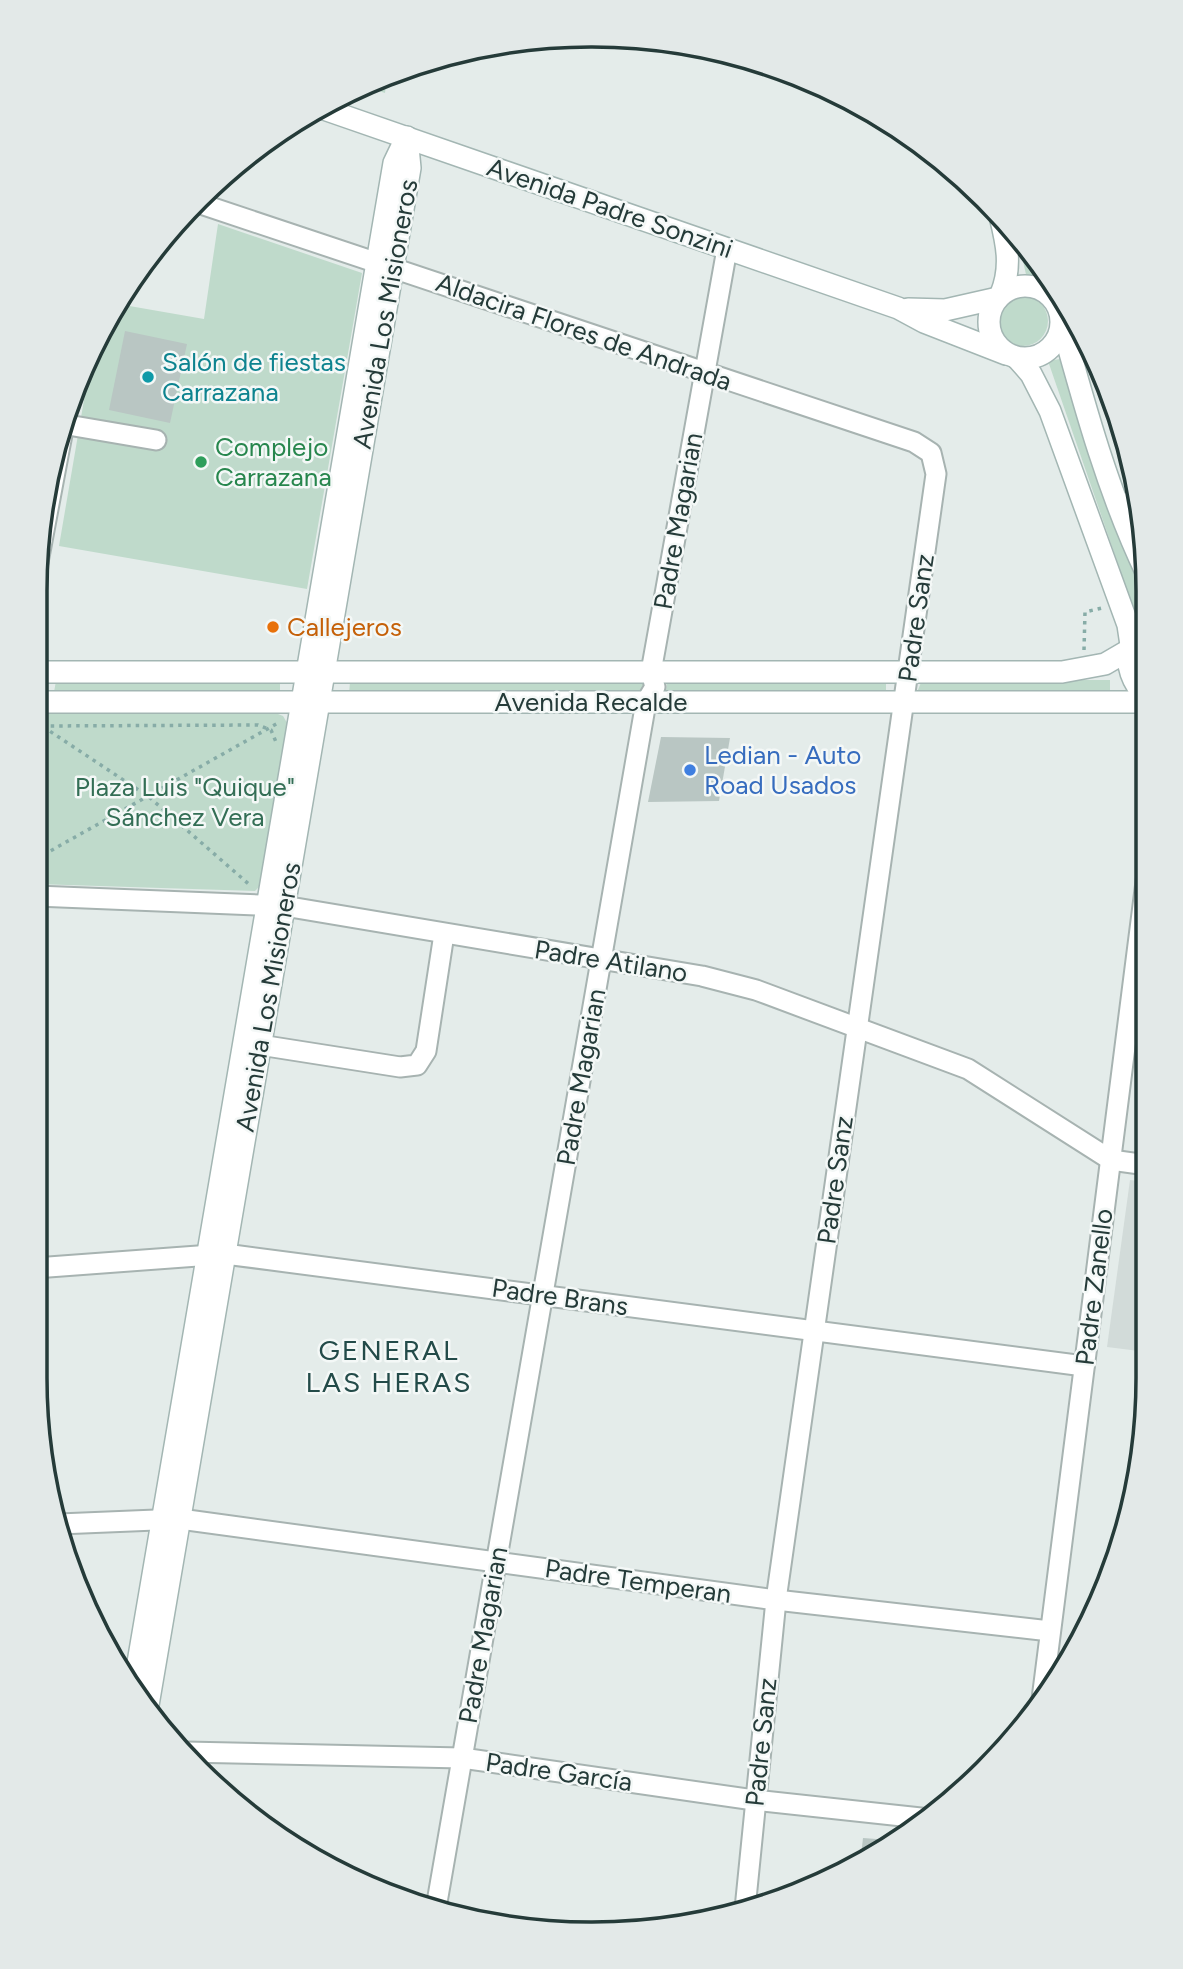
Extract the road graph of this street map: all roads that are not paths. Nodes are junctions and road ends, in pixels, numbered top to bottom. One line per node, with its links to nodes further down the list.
1 (334, 112): 2 (main road, Avenida Padre Sonzini)
2 (407, 137): 5 (main road, Avenida Padre Sonzini); 6 (main road, Avenida Los Misioneros)
3 (208, 206): 6 (street, Aldacira Flores de Andrada)
4 (1005, 238): 8 (main road)
5 (727, 249): 9 (main road, Avenida Padre Sonzini); 13 (street, Padre Magarian)
6 (385, 265): 13 (street, Aldacira Flores de Andrada); 20 (main road, Avenida Los Misioneros)
7 (1043, 288): 8 (main road)
8 (1000, 296): 9 (main road, Avenida Padre Sonzini); 12 (main road)
9 (898, 308): 12 (main road, Avenida Padre Sonzini)
10 (1058, 312): 11 (main road)
11 (1062, 324): 12 (main road); 17 (main road)
12 (1011, 356): 18 (main road)
13 (704, 373): 16 (street, Aldacira Flores de Andrada); 21 (street, Padre Magarian)
14 (75, 421): 15 (street)
15 (156, 440)
16 (931, 453): 22 (street, Padre Sanz)
17 (1127, 502)
18 (1136, 642): 22 (main road, Avenida Recalde); 23 (main road)
19 (47, 672): 20 (main road, Avenida Recalde)
20 (315, 672): 21 (main road, Avenida Recalde); 26 (main road, Avenida Los Misioneros)
21 (651, 672): 22 (main road, Avenida Recalde); 27 (street, Padre Magarian)
22 (909, 672): 28 (street, Padre Sanz)
23 (1136, 685)
24 (1136, 700): 28 (main road, Avenida Recalde)
25 (47, 702): 26 (main road, Avenida Recalde)
26 (310, 702): 27 (main road, Avenida Recalde); 30 (main road, Avenida Los Misioneros)
27 (646, 702): 28 (main road, Avenida Recalde); 32 (street, Padre Magarian)
28 (905, 702): 34 (street, Padre Sanz)
29 (47, 896): 30 (street, Padre Atilano)
30 (275, 905): 31 (street, Padre Atilano); 35 (main road, Avenida Los Misioneros); 38 (main road, Avenida Los Misioneros)
31 (444, 934): 32 (street, Padre Atilano); 35 (street)
32 (603, 959): 34 (street, Padre Atilano); 40 (street, Padre Magarian)
33 (1136, 961): 36 (street, Padre Zanello)
34 (858, 1026): 36 (street, Padre Atilano); 41 (street, Padre Sanz)
35 (260, 1045): 38 (main road, Avenida Los Misioneros)
36 (1111, 1160): 37 (street, Padre Atilano); 42 (street, Padre Zanello)
37 (1136, 1163)
38 (216, 1254): 39 (street, Padre Brans); 40 (street, Padre Brans); 43 (main road, Avenida Los Misioneros)
39 (47, 1267)
40 (541, 1295): 41 (street, Padre Brans); 45 (street, Padre Magarian)
41 (813, 1331): 42 (street, Padre Brans); 46 (street, Padre Sanz)
42 (1084, 1366): 47 (street, Padre Zanello)
43 (171, 1518): 44 (street, Padre Temperan); 45 (street, Padre Temperan); 48 (main road, Avenida Los Misioneros); 50 (main road, Avenida Los Misioneros)
44 (68, 1524)
45 (496, 1561): 46 (street, Padre Temperan); 52 (street, Padre Magarian)
46 (776, 1600): 47 (street, Padre Temperan); 53 (street, Padre Sanz)
47 (1051, 1631): 49 (street, Padre Zanello)
48 (136, 1676)
49 (1045, 1679)
50 (149, 1694)
51 (198, 1752): 52 (street, Padre García)
52 (461, 1758): 53 (street, Padre García); 55 (street, Padre Magarian)
53 (754, 1800): 54 (street, Padre García); 56 (street, Padre Sanz)
54 (912, 1817)
55 (437, 1899)
56 (746, 1899)

